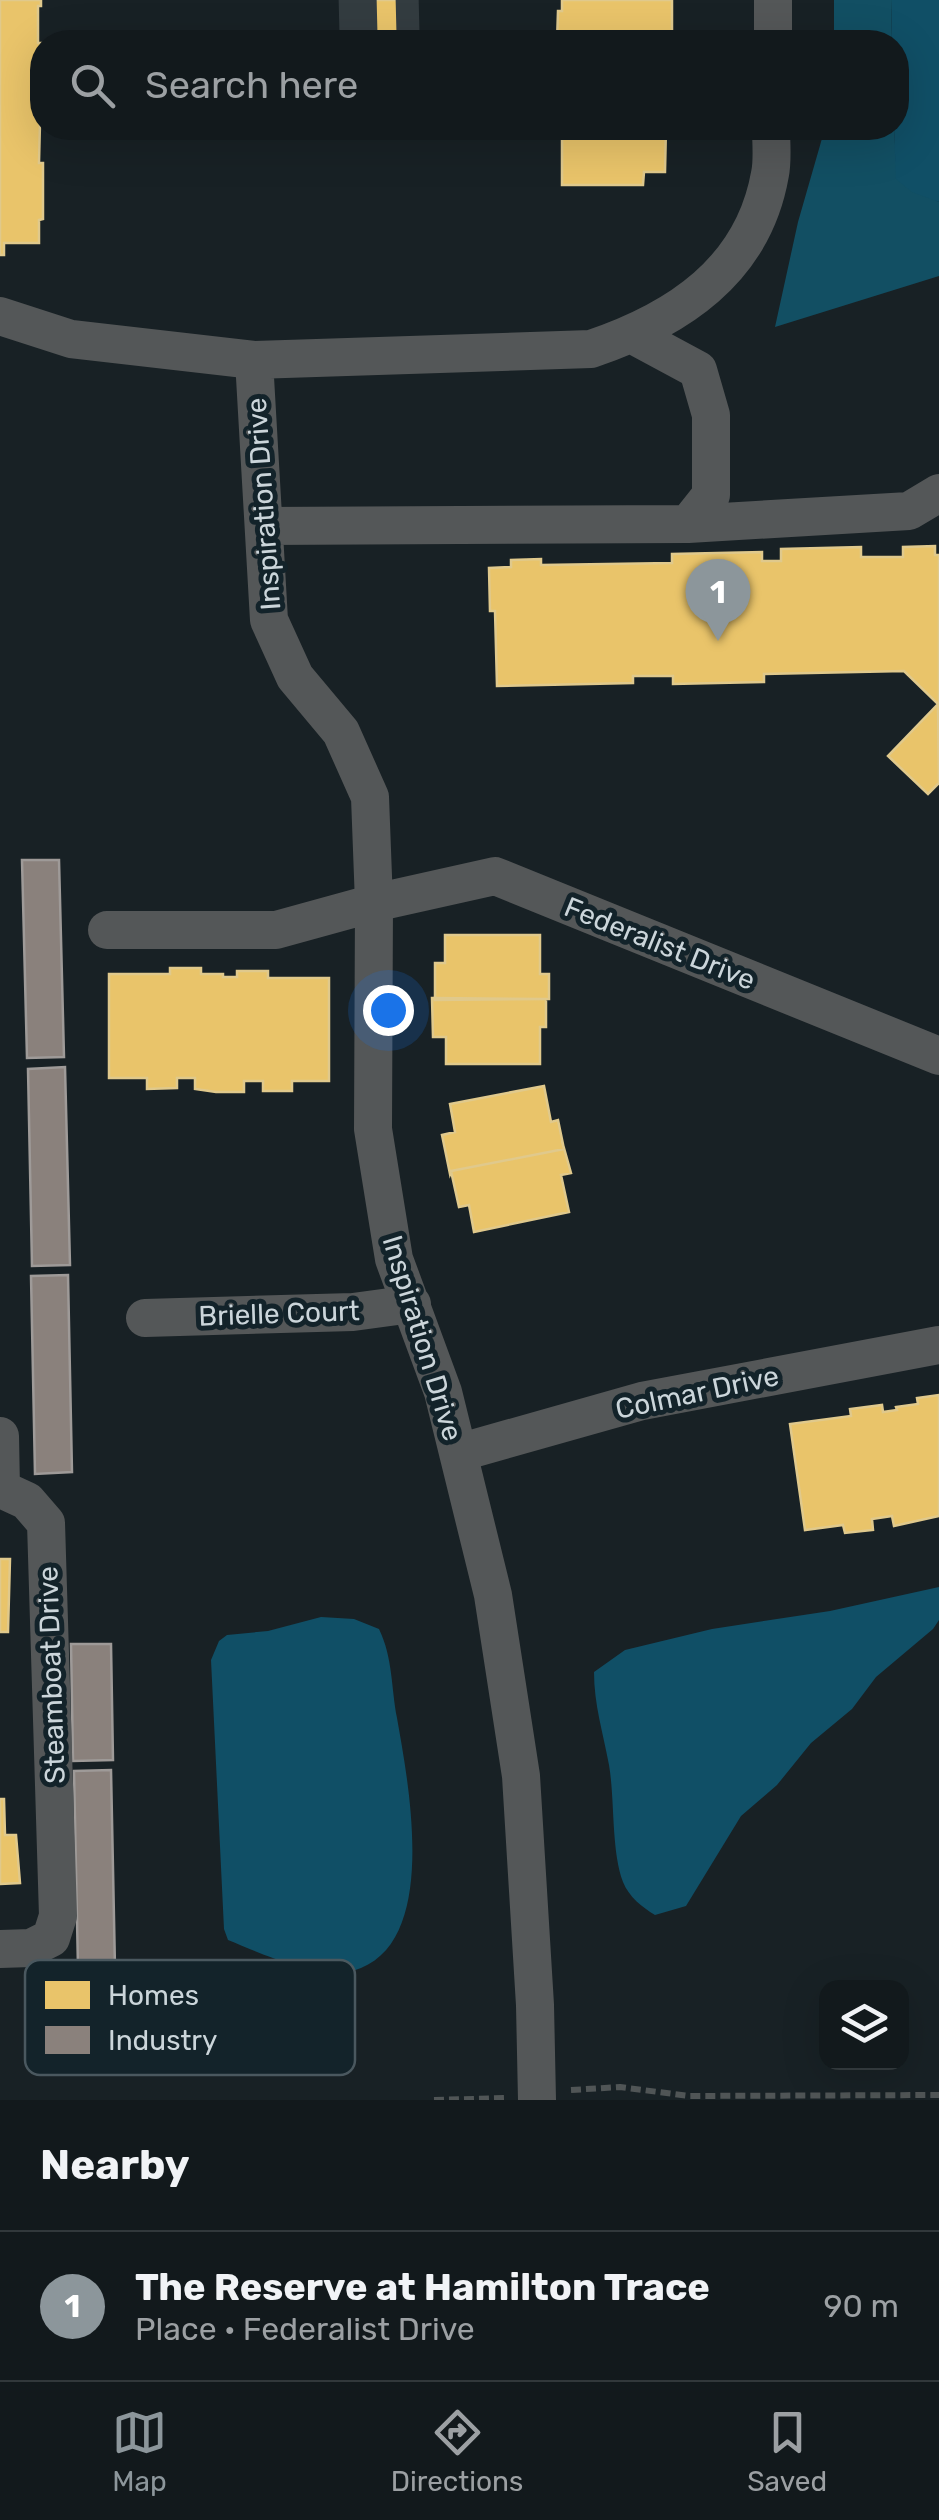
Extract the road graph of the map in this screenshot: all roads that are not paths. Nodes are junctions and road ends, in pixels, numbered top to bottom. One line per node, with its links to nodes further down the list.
1 (774, 0): 2 (street)
2 (773, 30)
3 (771, 140): 5 (street)
4 (0, 316): 6 (street)
5 (632, 335): 6 (street); 8 (street)
6 (254, 360): 9 (street, Inspiration Drive)
7 (939, 493): 8 (street)
8 (688, 524): 9 (street)
9 (264, 526): 10 (street, Inspiration Drive)
10 (374, 902): 11 (street, Federalist Drive); 12 (street, Federalist Drive); 13 (street, Inspiration Drive)
11 (106, 930)
12 (939, 1056)
13 (412, 1304): 14 (street, Brielle Court); 17 (street, Inspiration Drive)
14 (146, 1318)
15 (939, 1345): 17 (street, Colmar Drive)
16 (0, 1436): 18 (street, Steamboat Drive)
17 (458, 1452): 20 (street, Inspiration Drive)
18 (0, 1489): 19 (street, Steamboat Drive)
19 (0, 1949)
20 (536, 2100)

